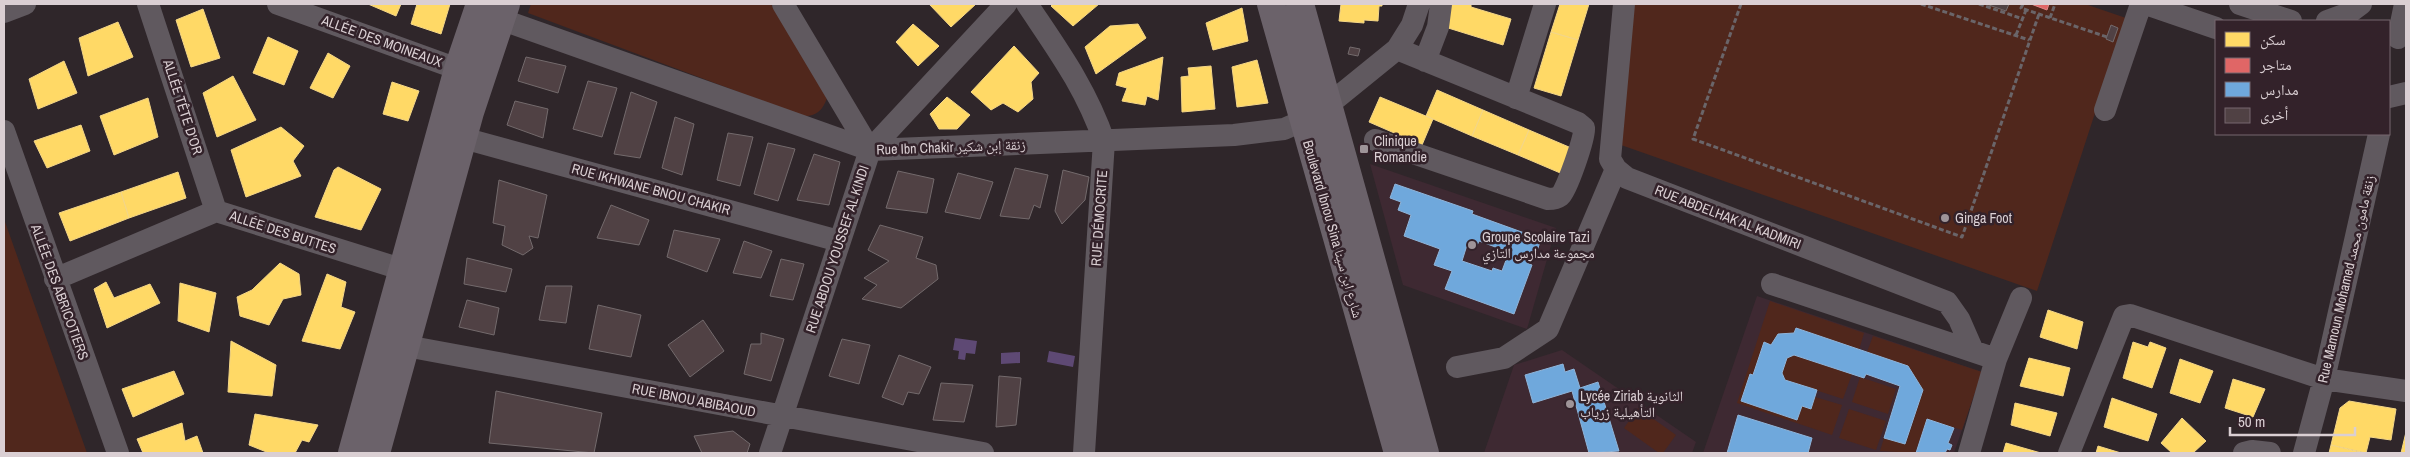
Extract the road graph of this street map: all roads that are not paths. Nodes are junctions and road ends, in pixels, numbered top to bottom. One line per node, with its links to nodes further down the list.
1 (25, 4): 19 (street)
2 (148, 4): 38 (street, ALLÉE TÊTE D'OR)
3 (278, 4): 26 (street, ALLÉE DES MOINEAUX)
4 (784, 4): 36 (street)
5 (1006, 4): 36 (street, RUE ABDOU YOUSSEF AL KINDI)
6 (1027, 4): 35 (street, RUE DÉMOCRITE)
7 (1271, 4): 30 (main road, Boulevard Ibnou Sina شارع ابن سينا)
8 (1419, 4): 24 (street, Rue Ibn Chakir زنقة إبن شكير)
9 (1441, 4): 25 (street)
10 (1545, 4): 27 (street)
11 (1624, 4): 37 (street)
12 (2141, 4): 29 (street)
13 (2146, 4): 22 (street)
14 (2240, 4): 20 (street)
15 (2361, 4): 21 (street)
16 (2404, 4): 23 (street)
17 (1306, 7): 28 (main road, Boulevard Ibnou Sina شارع ابن سينا)
18 (495, 9): 26 (main road); 33 (main road); 36 (street, Rue Ibn Chakir زنقة إبن شكير)
19 (4, 12)
20 (2288, 20)
21 (2331, 20)
22 (2215, 28)
23 (2398, 39)
24 (1397, 49): 25 (street); 28 (street, Rue Ibn Chakir زنقة إبن شكير)
25 (1425, 61): 27 (street)
26 (458, 68): 40 (main road)
27 (1516, 98): 34 (street)
28 (1328, 105): 30 (street, Rue Ibn Chakir زنقة إبن شكير); 58 (main road, Boulevard Ibnou Sina شارع ابن سينا)
29 (2105, 110)
30 (1302, 121): 35 (street, Rue Ibn Chakir زنقة إبن شكير); 57 (main road, Boulevard Ibnou Sina شارع ابن سينا)
31 (4, 131): 41 (street, ALLÉE DES ABRICOTIERS)
32 (2379, 135): 48 (street, Rue Mamoun Mohamed زنقة مامون محمد)
33 (463, 138): 39 (street, RUE IKHWANE BNOU CHAKIR); 44 (main road)
34 (1375, 140)
35 (1104, 141): 36 (street, Rue Ibn Chakir زنقة إبن شكير); 56 (street, RUE DÉMOCRITE)
36 (870, 150): 39 (street, RUE ABDOU YOUSSEF AL KINDI)
37 (1616, 169): 45 (street, RUE ABDELHAK AL KADMIRI); 47 (street)
38 (216, 211): 40 (street, ALLÉE DES BUTTES); 41 (street, ALLÉE DES BUTTES)
39 (839, 241): 50 (street, RUE ABDOU YOUSSEF AL KINDI)
40 (402, 268): 52 (main road)
41 (55, 279): 51 (street, ALLÉE DES ABRICOTIERS)
42 (1772, 284): 45 (street)
43 (2021, 298): 46 (street)
44 (406, 346): 50 (street, RUE IBNOU ABIBAOUD); 53 (main road)
45 (1973, 351): 46 (street)
46 (1996, 359): 59 (street)
47 (1457, 367)
48 (2324, 380): 49 (street); 60 (street); 61 (street, Rue Mamoun Mohamed زنقة مامون محمد)
49 (2406, 391)
50 (783, 416): 54 (street, RUE ABDOU YOUSSEF AL KINDI); 55 (street, RUE IBNOU ABIBAOUD)
51 (118, 453)
52 (352, 453)
53 (376, 453)
54 (770, 453)
55 (983, 453)
56 (1084, 453)
57 (1398, 453)
58 (1425, 453)
59 (1969, 453)
60 (2069, 453)
61 (2304, 453)

